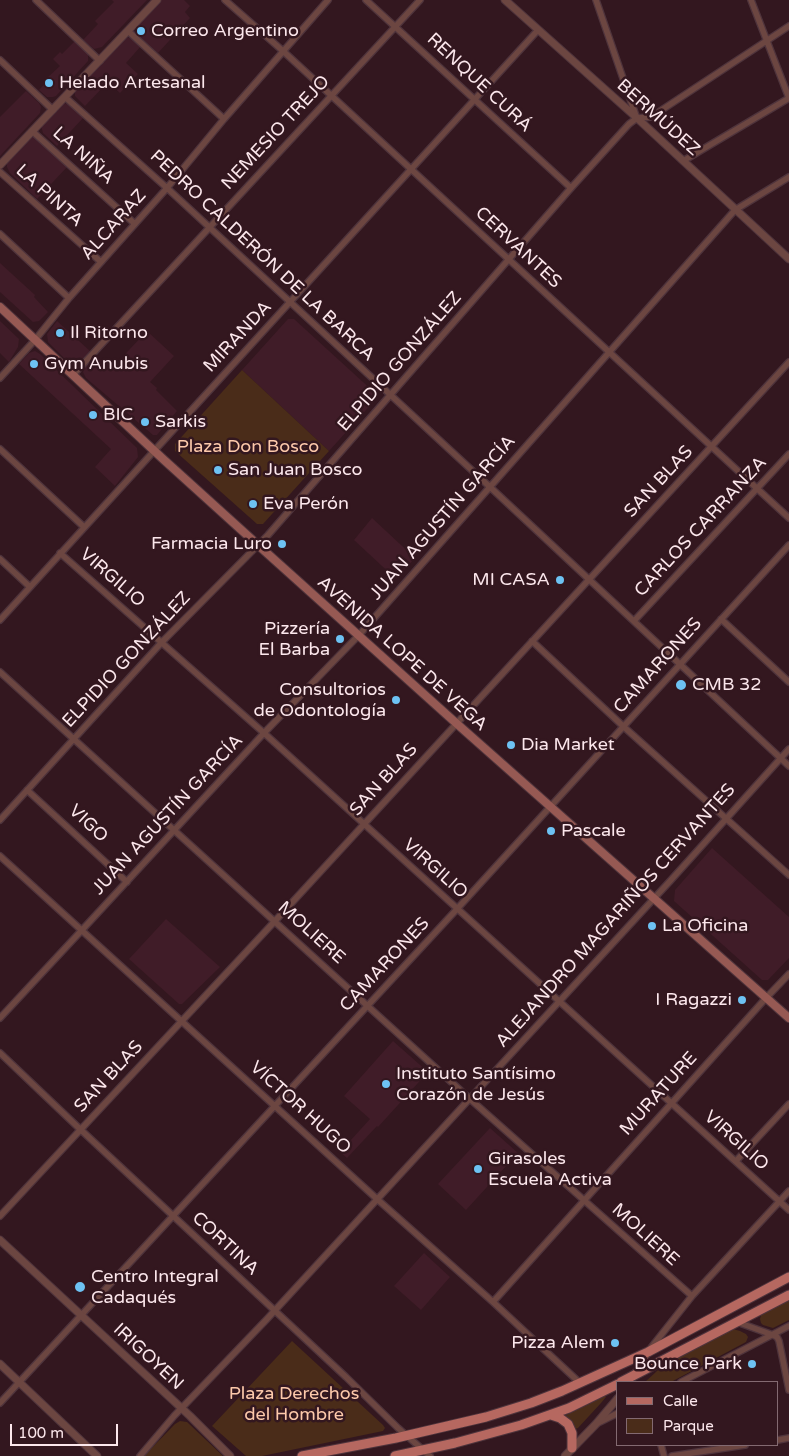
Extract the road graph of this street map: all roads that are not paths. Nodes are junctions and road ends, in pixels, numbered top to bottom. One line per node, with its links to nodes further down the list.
1 (36, 0): 17 (street)
2 (157, 0): 13 (street)
3 (225, 0): 15 (street, CERVANTES)
4 (328, 0): 15 (street, ALCARAZ)
5 (366, 0): 11 (street, RENQUE CURÁ)
6 (420, 0): 11 (street, NEMESIO TREJO)
7 (505, 0): 12 (street, BERMÚDEZ)
8 (596, 0): 23 (street)
9 (751, 0): 14 (street)
10 (789, 26): 14 (street, ELPIDIO GONZÁLEZ)
11 (395, 27): 18 (street, NEMESIO TREJO); 21 (street, RENQUE CURÁ)
12 (538, 30): 21 (street, MIRANDA); 23 (street, BERMÚDEZ)
13 (128, 31): 17 (street); 24 (street)
14 (766, 41): 20 (street); 23 (street, ELPIDIO GONZÁLEZ)
15 (283, 51): 18 (street, CERVANTES); 24 (street, ALCARAZ)
16 (0, 60): 22 (street)
17 (100, 61): 19 (street)
18 (331, 96): 28 (street, CERVANTES); 35 (street, NEMESIO TREJO)
19 (65, 97): 22 (street); 31 (street, PEDRO CALDERÓN DE LA BARCA)
20 (789, 98): 26 (street)
21 (474, 100): 28 (street, MIRANDA); 32 (street, RENQUE CURÁ)
22 (53, 110): 25 (street)
23 (637, 118): 26 (street, BERMÚDEZ); 32 (street, ELPIDIO GONZÁLEZ)
24 (224, 119): 31 (street, ALCARAZ)
25 (32, 131): 27 (street); 34 (street, LA NIÑA)
26 (683, 161): 33 (street, BERMÚDEZ)
27 (0, 164)
28 (411, 170): 38 (street, CERVANTES); 41 (street, MIRANDA)
29 (0, 172): 39 (street, LA PINTA)
30 (789, 177): 33 (street, JUAN AGUSTÍN GARCÍA)
31 (167, 188): 34 (street, ALCARAZ); 35 (street, PEDRO CALDERÓN DE LA BARCA)
32 (571, 188): 38 (street, ELPIDIO GONZÁLEZ)
33 (735, 210): 37 (street, BERMÚDEZ); 44 (street, JUAN AGUSTÍN GARCÍA)
34 (135, 224): 39 (street, ALCARAZ)
35 (209, 228): 41 (street, PEDRO CALDERÓN DE LA BARCA); 46 (street, NEMESIO TREJO)
36 (0, 234): 40 (street)
37 (789, 260)
38 (509, 261): 44 (street, CERVANTES); 48 (street, ELPIDIO GONZÁLEZ)
39 (101, 262): 40 (street, ALCARAZ)
40 (69, 298): 43 (street, ALCARAZ)
41 (290, 302): 48 (street, PEDRO CALDERÓN DE LA BARCA); 51 (street, MIRANDA)
42 (0, 307): 43 (main road, AVENIDA LOPE DE VEGA)
43 (35, 340): 46 (main road, AVENIDA LOPE DE VEGA); 47 (street, ALCARAZ)
44 (609, 352): 49 (street, CERVANTES); 53 (street, JUAN AGUSTÍN GARCÍA)
45 (789, 362): 49 (street, SAN BLAS)
46 (73, 375): 51 (main road, AVENIDA LOPE DE VEGA)
47 (0, 378)
48 (391, 395): 53 (street, PEDRO CALDERÓN DE LA BARCA); 57 (street, ELPIDIO GONZÁLEZ)
49 (712, 448): 54 (street, CERVANTES); 61 (street, SAN BLAS)
50 (0, 449): 56 (street, VIRGILIO)
51 (154, 451): 56 (street, MIRANDA); 57 (main road, AVENIDA LOPE DE VEGA)
52 (789, 454): 54 (street, CARLOS CARRANZA)
53 (490, 487): 61 (street, PEDRO CALDERÓN DE LA BARCA); 66 (street, JUAN AGUSTÍN GARCÍA)
54 (758, 488): 55 (street, CERVANTES); 65 (street, CARLOS CARRANZA)
55 (789, 518)
56 (84, 527): 59 (street, MIRANDA)
57 (258, 545): 66 (main road, AVENIDA LOPE DE VEGA); 68 (street, ELPIDIO GONZÁLEZ)
58 (789, 545): 63 (street, CAMARONES)
59 (60, 553): 62 (street, MIRANDA); 68 (street, VIRGILIO)
60 (0, 559): 62 (street)
61 (590, 580): 65 (street, PEDRO CALDERÓN DE LA BARCA); 67 (street, SAN BLAS)
62 (30, 587): 64 (street, MIRANDA)
63 (721, 619): 69 (street, CAMARONES); 71 (street)
64 (0, 620)
65 (634, 621): 69 (street, PEDRO CALDERÓN DE LA BARCA)
66 (359, 636): 72 (main road, AVENIDA LOPE DE VEGA); 74 (street, JUAN AGUSTÍN GARCÍA)
67 (532, 641): 72 (street, SAN BLAS); 73 (street)
68 (162, 642): 74 (street, VIRGILIO); 75 (street, ELPIDIO GONZÁLEZ)
69 (680, 664): 73 (street, CAMARONES); 77 (street, PEDRO CALDERÓN DE LA BARCA)
70 (0, 672): 75 (street, MOLIERE)
71 (789, 682)
72 (456, 723): 80 (main road, AVENIDA LOPE DE VEGA); 83 (street, SAN BLAS)
73 (624, 727): 80 (street, CAMARONES); 81 (street)
74 (264, 733): 83 (street, VIRGILIO); 84 (street, JUAN AGUSTÍN GARCÍA)
75 (74, 739): 79 (street, ELPIDIO GONZÁLEZ); 84 (street, MOLIERE)
76 (789, 749): 77 (street, ALEJANDRO MAGARIÑOS CERVANTES)
77 (781, 758): 78 (street, PEDRO CALDERÓN DE LA BARCA); 81 (street, ALEJANDRO MAGARIÑOS CERVANTES)
78 (789, 766)
79 (27, 790): 82 (street, ELPIDIO GONZÁLEZ); 87 (street, VIGO)
80 (550, 806): 88 (main road, AVENIDA LOPE DE VEGA); 89 (street, CAMARONES)
81 (726, 818): 86 (street); 88 (street, ALEJANDRO MAGARIÑOS CERVANTES)
82 (0, 820)
83 (363, 825): 89 (street, VIRGILIO); 90 (street, SAN BLAS)
84 (175, 830): 87 (street, JUAN AGUSTÍN GARCÍA); 90 (street, MOLIERE)
85 (0, 856): 91 (street, VÍCTOR HUGO)
86 (789, 875)
87 (127, 882): 91 (street, JUAN AGUSTÍN GARCÍA)
88 (654, 898): 93 (main road, AVENIDA LOPE DE VEGA); 94 (street, ALEJANDRO MAGARIÑOS CERVANTES)
89 (457, 909): 94 (street, VIRGILIO); 95 (street, CAMARONES)
90 (275, 921): 95 (street, MOLIERE); 98 (street, SAN BLAS)
91 (82, 930): 96 (street, JUAN AGUSTÍN GARCÍA); 98 (street, VÍCTOR HUGO)
92 (789, 974): 93 (street, MURATURE)
93 (766, 998): 97 (main road, AVENIDA LOPE DE VEGA); 101 (street, MURATURE)
94 (559, 1002): 100 (street, ALEJANDRO MAGARIÑOS CERVANTES); 101 (street, VIRGILIO)
95 (368, 1006): 100 (street, MOLIERE); 103 (street, CAMARONES)
96 (0, 1018)
97 (789, 1018)
98 (182, 1021): 103 (street, VÍCTOR HUGO); 104 (street, SAN BLAS)
99 (0, 1053): 104 (street, CORTINA)
100 (470, 1099): 107 (street, ALEJANDRO MAGARIÑOS CERVANTES); 108 (street, MOLIERE)
101 (671, 1103): 105 (street, VIRGILIO); 108 (street, MURATURE)
102 (789, 1104): 105 (street)
103 (275, 1106): 107 (street, VÍCTOR HUGO); 112 (street, CAMARONES)
104 (81, 1130): 111 (street, SAN BLAS); 112 (street, CORTINA)
105 (736, 1161): 109 (street, VIRGILIO)
106 (789, 1191): 109 (street)
107 (378, 1199): 117 (street, VÍCTOR HUGO); 118 (street, ALEJANDRO MAGARIÑOS CERVANTES)
108 (584, 1201): 116 (street, MOLIERE); 117 (street, MURATURE)
109 (780, 1201): 110 (street, VIRGILIO); 116 (street)
110 (789, 1210)
111 (0, 1216)
112 (173, 1216): 118 (street, CORTINA); 119 (street, CAMARONES)
113 (0, 1240): 119 (street, IRIGOYEN)
114 (789, 1277): 123 (main road)
115 (789, 1295): 120 (main road)
116 (692, 1296): 123 (street)
117 (493, 1302): 128 (street, VÍCTOR HUGO)
118 (274, 1311): 133 (street, ALEJANDRO MAGARIÑOS CERVANTES); 137 (street, CORTINA)
119 (81, 1315): 127 (street, CAMARONES); 133 (street, IRIGOYEN)
120 (737, 1322): 122 (street); 125 (main road)
121 (789, 1326): 122 (street)
122 (774, 1335): 126 (street); 130 (street)
123 (648, 1352): 125 (street); 128 (main road)
124 (0, 1364): 127 (street)
125 (631, 1379)
126 (682, 1381)
127 (20, 1383): 132 (street, CAMARONES); 141 (street)
128 (580, 1383): 137 (main road)
129 (616, 1385): 135 (main road)
130 (789, 1390)
131 (616, 1400): 136 (street)
132 (0, 1403)
133 (182, 1409): 142 (street, ALEJANDRO MAGARIÑOS CERVANTES); 143 (street, IRIGOYEN)
134 (616, 1414): 136 (street)
135 (551, 1415): 139 (main road); 140 (main road)
136 (596, 1424): 139 (street)
137 (407, 1435): 140 (street, CORTINA); 144 (main road)
138 (738, 1446): 147 (street)
139 (572, 1448): 146 (street)
140 (427, 1453): 145 (main road)
141 (97, 1456)
142 (140, 1456)
143 (230, 1456)
144 (302, 1456)
145 (395, 1456)
146 (565, 1456)
147 (672, 1456)

